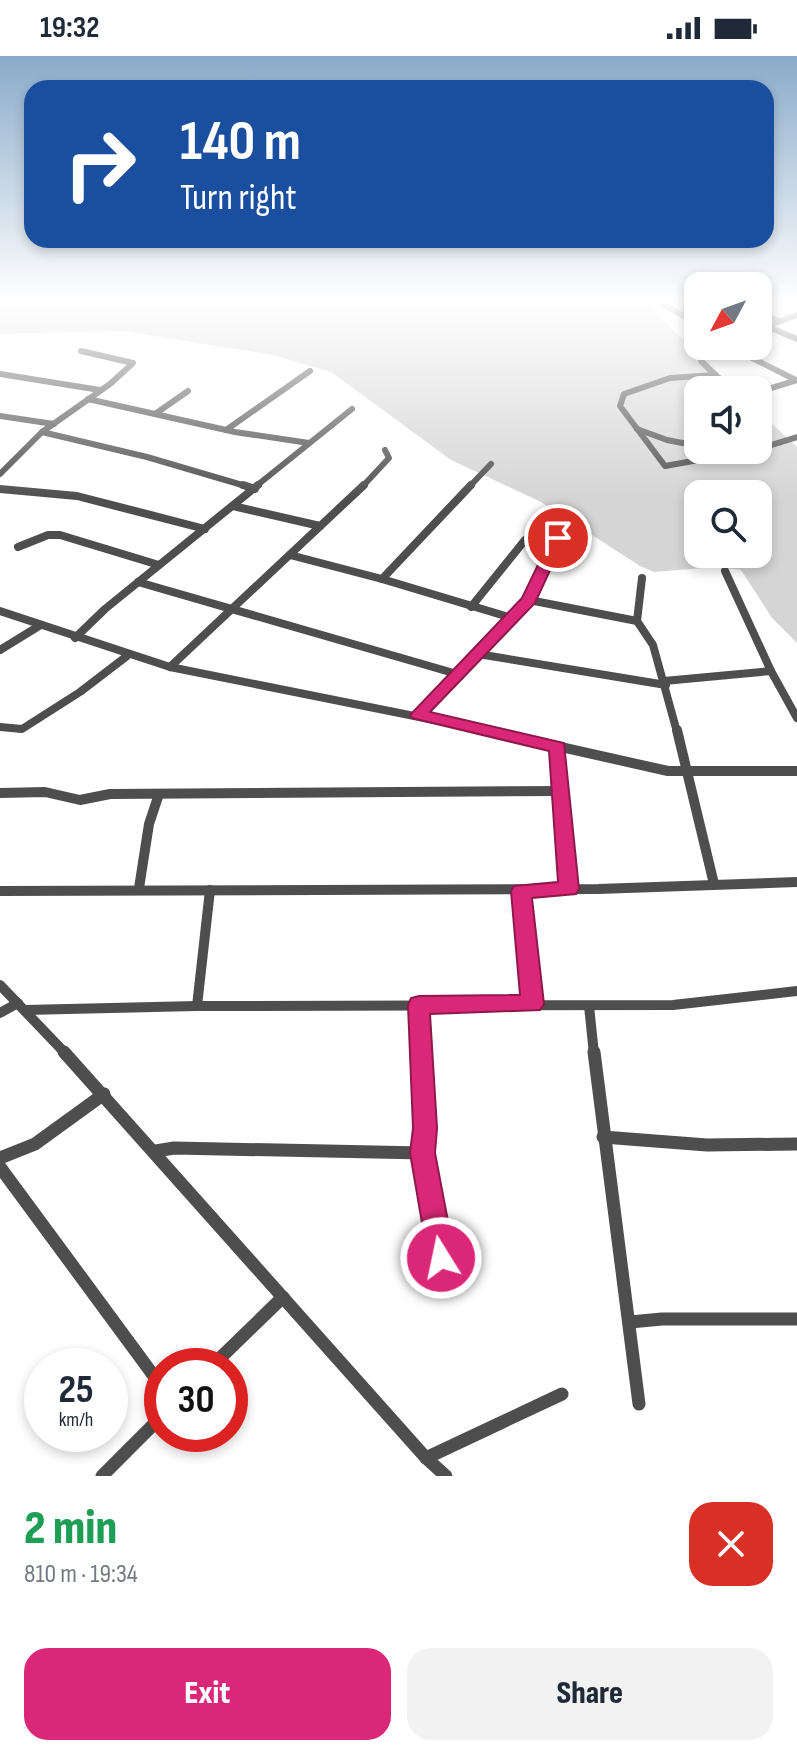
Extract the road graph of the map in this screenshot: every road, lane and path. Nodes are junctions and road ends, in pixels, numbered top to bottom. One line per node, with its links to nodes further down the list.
1 (129, 366): 9 (street)
2 (706, 366): 6 (street)
3 (769, 366): 7 (street)
4 (310, 371): 17 (street)
5 (0, 374): 9 (street)
6 (714, 375): 16 (street)
7 (797, 380): 8 (street)
8 (772, 388)
9 (100, 390): 11 (street)
10 (188, 391): 13 (street)
11 (88, 399): 13 (street); 15 (street)
12 (352, 409): 20 (street)
13 (155, 414): 17 (street)
14 (0, 416): 15 (street)
15 (54, 424): 18 (street)
16 (637, 429): 21 (street); 24 (street)
17 (226, 430): 20 (street)
18 (42, 432): 26 (street); 28 (street)
19 (797, 437): 22 (street)
20 (309, 443): 28 (street)
21 (684, 443)
22 (772, 445)
23 (385, 450): 30 (street)
24 (684, 462)
25 (491, 464): 39 (street)
26 (0, 474)
27 (0, 489): 31 (street)
28 (255, 489): 29 (street)
29 (233, 506): 30 (street); 31 (street)
30 (320, 526): 35 (street)
31 (205, 529): 36 (street)
32 (558, 538): 41 (street)
33 (525, 540): 43 (street)
34 (18, 547): 36 (street)
35 (290, 555): 39 (street); 42 (street)
36 (159, 565): 40 (street)
37 (725, 571): 53 (street)
38 (642, 578): 46 (street)
39 (382, 579): 43 (street)
40 (138, 582): 42 (street); 48 (street)
41 (529, 600): 45 (street); 46 (street)
42 (233, 607): 52 (street); 54 (street)
43 (471, 607): 45 (street)
44 (0, 611): 47 (street)
45 (512, 618): 50 (street)
46 (637, 621): 55 (street)
47 (39, 626): 48 (street); 49 (street)
48 (75, 638): 51 (street)
49 (0, 650)
50 (478, 654): 54 (street); 55 (street)
51 (127, 656): 52 (street); 58 (street)
52 (170, 667): 56 (street)
53 (771, 671): 55 (street); 57 (street)
54 (457, 674): 56 (street)
55 (665, 683): 61 (street)
56 (418, 715): 59 (street)
57 (797, 718)
58 (0, 727)
59 (558, 747): 61 (street); 62 (street)
60 (797, 771): 61 (street)
61 (686, 773): 66 (street)
62 (561, 791): 64 (street); 68 (street)
63 (0, 793): 64 (street)
64 (159, 794): 67 (street)
65 (797, 882): 66 (street)
66 (714, 884): 68 (street)
67 (139, 888): 69 (street); 70 (street)
68 (568, 889): 71 (street)
69 (210, 890): 71 (street); 77 (street)
70 (0, 891)
71 (521, 891): 74 (street)
72 (0, 985): 76 (street)
73 (797, 991): 78 (street)
74 (532, 1004): 75 (street); 78 (street)
75 (419, 1005): 77 (street); 84 (street)
76 (21, 1006): 77 (street); 79 (street); 80 (street)
77 (197, 1006)
78 (589, 1006): 81 (street)
79 (0, 1013)
80 (104, 1094): 83 (street); 85 (street)
81 (603, 1137): 82 (street); 90 (street)
82 (797, 1144)
83 (156, 1151): 84 (street); 88 (street)
84 (423, 1153): 87 (street)
85 (0, 1158)
86 (0, 1167): 92 (street)
87 (441, 1258)
88 (283, 1297): 91 (street); 96 (street)
89 (797, 1319): 90 (street)
90 (630, 1322): 94 (street)
91 (231, 1348)
92 (144, 1363)
93 (562, 1394): 96 (street)
94 (639, 1404)
95 (144, 1434): 97 (street)
96 (426, 1458): 98 (street)
97 (102, 1476)
98 (446, 1476)

